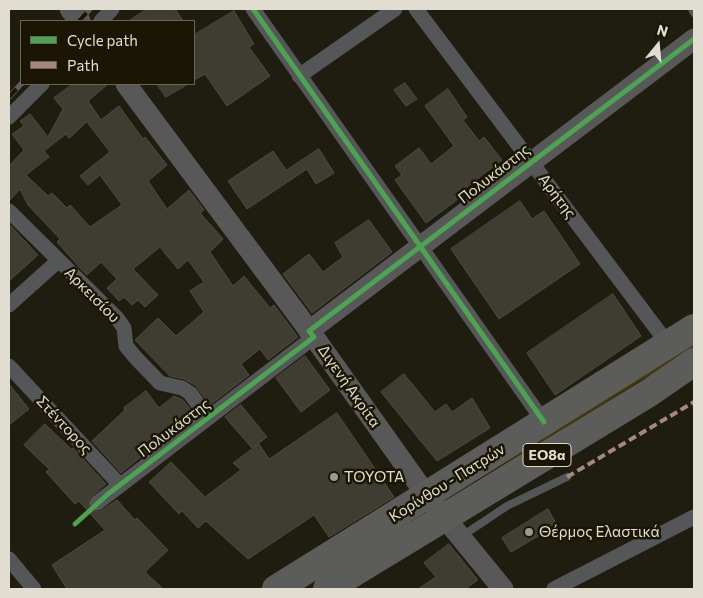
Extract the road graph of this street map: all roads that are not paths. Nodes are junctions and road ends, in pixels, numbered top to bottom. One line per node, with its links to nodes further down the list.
1 (70, 9): 8 (street)
2 (112, 9): 9 (street)
3 (253, 9): 11 (street)
4 (395, 9): 11 (street)
5 (416, 9): 15 (street, Αρήτης)
6 (692, 9): 7 (lane)
7 (694, 13)
8 (79, 20)
9 (102, 20)
10 (694, 39): 15 (street, Πολυκάστης)
11 (299, 76): 17 (street)
12 (41, 85): 14 (street)
13 (127, 85): 22 (street, Διγενή Ακρίτα)
14 (9, 117)
15 (530, 161): 17 (street, Πολυκάστης); 23 (street, Αρήτης)
16 (9, 211): 18 (street, Αρκεισίου)
17 (420, 247): 22 (street, Πολυκάστης); 30 (street)
18 (58, 261): 19 (street); 29 (street, Αρκεισίου)
19 (9, 305)
20 (694, 308): 23 (highway)
21 (694, 328): 26 (highway, Κορίνθου - Πατρών / ΕΟ8α)
22 (312, 334): 29 (street, Πολυκάστης); 33 (street, Διγενή Ακρίτα)
23 (662, 336): 26 (highway)
24 (694, 362): 28 (highway, Κορίνθου - Πατρών / ΕΟ8α)
25 (9, 366): 32 (street, Στέντορος)
26 (624, 373): 30 (highway, Κορίνθου - Πατρών / ΕΟ8α)
27 (694, 373): 28 (highway)
28 (649, 393): 36 (highway, Κορίνθου - Πατρών / ΕΟ8α)
29 (208, 418): 32 (street, Πολυκάστης)
30 (544, 422): 33 (highway, Κορίνθου - Πατρών / ΕΟ8α)
31 (567, 477): 36 (lane)
32 (120, 485): 34 (street, Πολυκάστης)
33 (427, 496): 36 (street, Διγενή Ακρίτα); 39 (highway, Κορίνθου - Πατρών / ΕΟ8α)
34 (97, 503)
35 (694, 517): 42 (street)
36 (452, 528): 40 (highway, Κορίνθου - Πατρών / ΕΟ8α); 41 (street, Διγενή Ακρίτα)
37 (9, 559): 38 (street)
38 (28, 587)
39 (276, 589)
40 (327, 589)
41 (503, 589)
42 (554, 589)

